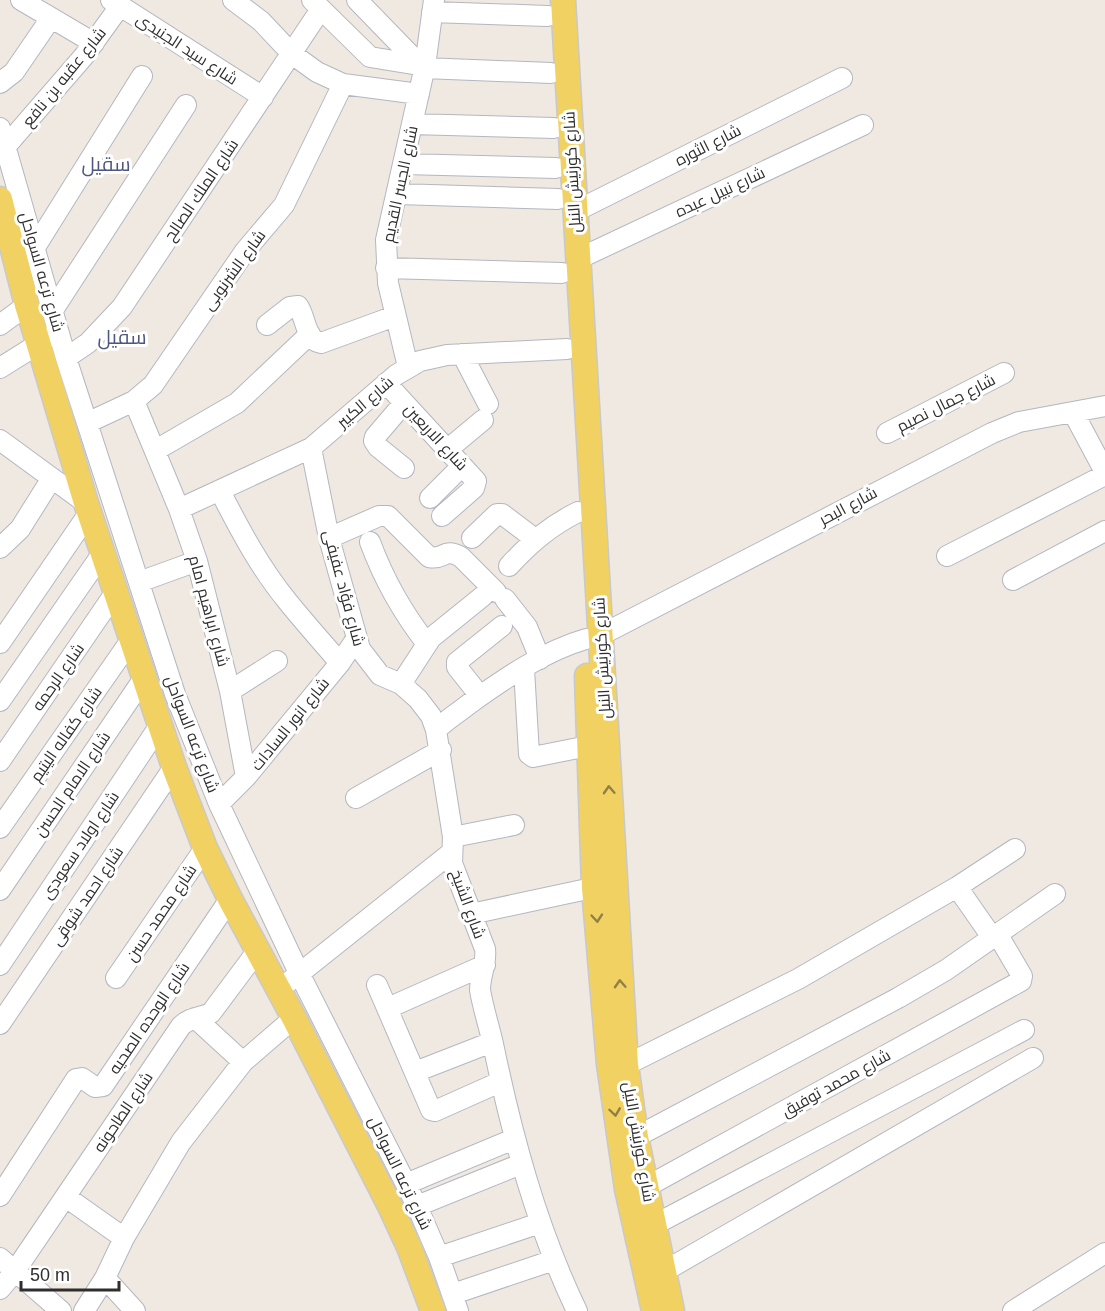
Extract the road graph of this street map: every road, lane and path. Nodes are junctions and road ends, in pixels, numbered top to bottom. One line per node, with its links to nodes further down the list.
1 (21, 0): 8 (street)
2 (233, 0): 10 (street)
3 (357, 0): 11 (street)
4 (115, 3): 9 (street, شارع عقبه بن نافع); 18 (street, شارع سيد الجنيدى)
5 (316, 4): 10 (street, شارع الملك الصالح); 11 (street)
6 (553, 5): 7 (street); 12 (main road, شارع كورنيش النيل); 28 (main road, شارع كورنيش النيل)
7 (433, 6): 11 (street, شارع الجسر القديم)
8 (51, 18): 9 (street); 15 (street)
9 (94, 43): 23 (street, شارع عقبه بن نافع)
10 (292, 54): 16 (street); 18 (street, شارع الملك الصالح)
11 (423, 67): 12 (street); 17 (street, شارع الجسر القديم)
12 (551, 73): 22 (main road, شارع كورنيش النيل)
13 (142, 76): 29 (street)
14 (842, 78): 28 (street, شارع الثوره)
15 (0, 83)
16 (343, 84): 17 (street); 46 (street, شارع الشرنوبى)
17 (419, 94): 20 (street, شارع الجسر القديم)
18 (263, 98): 41 (street, شارع الملك الصالح)
19 (186, 105): 33 (street)
20 (412, 124): 22 (street); 24 (street, شارع الجسر القديم)
21 (862, 125): 30 (street, شارع نبيل عبده)
22 (554, 128): 25 (main road, شارع كورنيش النيل)
23 (3, 137): 29 (street, شارع ترعه السواحل)
24 (404, 164): 25 (street); 26 (street, شارع الجسر القديم)
25 (556, 168): 28 (main road, شارع كورنيش النيل)
26 (398, 194): 28 (street); 31 (street, شارع الجسر القديم)
27 (0, 200): 32 (main road, شارع ترعه السواحل)
28 (566, 206): 30 (main road, شارع كورنيش النيل)
29 (34, 249): 33 (street, شارع ترعه السواحل)
30 (570, 266): 31 (street); 39 (main road, شارع كورنيش النيل); 50 (main road, شارع كورنيش النيل)
31 (387, 268): 34 (street, شارع الجسر القديم)
32 (27, 305): 35 (street); 38 (main road, شارع ترعه السواحل)
33 (53, 310): 38 (street, شارع ترعه السواحل)
34 (395, 316): 37 (street); 42 (street, شارع الجسر القديم)
35 (0, 325)
36 (267, 325): 37 (street)
37 (310, 334): 55 (street)
38 (49, 337): 41 (street, شارع ترعه السواحل); 43 (street); 63 (main road, شارع ترعه السواحل)
39 (567, 349): 40 (street, شارع الكبير); 50 (main road, شارع كورنيش النيل)
40 (462, 354): 42 (street, شارع الكبير); 56 (street)
41 (66, 358): 51 (street, شارع ترعه السواحل)
42 (408, 367): 45 (street, شارع الكبير)
43 (0, 368)
44 (1004, 373): 52 (street, شارع جمال نصيم)
45 (386, 383): 47 (street, شارع الاربعين); 54 (street, شارع الكبير)
46 (134, 401): 51 (street, شارع الشرنوبى); 55 (street, شارع ابراهيم امام)
47 (404, 403): 56 (street, شارع الاربعين); 58 (street)
48 (1105, 406): 49 (street, شارع البحر)
49 (1073, 412): 59 (street); 82 (street, شارع البحر)
50 (579, 416): 65 (main road, شارع كورنيش النيل); 82 (main road, شارع كورنيش النيل)
51 (87, 423): 78 (street, شارع ترعه السواحل)
52 (887, 433)
53 (1, 443): 60 (street)
54 (310, 448): 61 (street, شارع الكبير); 68 (street, شارع فؤاد عفيفى)
55 (156, 450): 64 (street, شارع ابراهيم امام)
56 (447, 450): 57 (street, شارع الاربعين)
57 (462, 466): 62 (street); 66 (street, شارع الاربعين)
58 (404, 468)
59 (1105, 473): 74 (street)
60 (52, 478): 63 (street); 72 (street)
61 (220, 491): 64 (street, شارع الكبير); 88 (street)
62 (430, 498)
63 (88, 508): 73 (main road, شارع ترعه السواحل); 85 (street)
64 (179, 509): 75 (street, شارع ابراهيم امام)
65 (578, 513): 70 (street); 82 (main road, شارع كورنيش النيل)
66 (442, 516)
67 (1105, 531): 77 (street)
68 (329, 538): 80 (street); 83 (street, شارع فؤاد عفيفى)
69 (472, 538): 70 (street)
70 (535, 539): 76 (street)
71 (370, 542): 86 (street)
72 (0, 548)
73 (102, 554): 79 (main road, شارع ترعه السواحل); 94 (street)
74 (947, 556)
75 (197, 561): 78 (street); 92 (street, شارع ابراهيم امام)
76 (509, 567)
77 (1013, 580)
78 (139, 582): 103 (street, شارع ترعه السواحل)
79 (116, 593): 84 (main road, شارع ترعه السواحل); 99 (street, شارع الرحمه)
80 (495, 596): 86 (street); 89 (street)
81 (502, 626): 93 (street)
82 (594, 637): 89 (street); 97 (main road, شارع كورنيش النيل); 109 (main road, شارع كورنيش النيل, one-way to 82)
83 (356, 639): 88 (street, شارع انور السادات); 91 (street, شارع فؤاد عفيفى)
84 (131, 640): 90 (main road, شارع ترعه السواحل); 105 (street, شارع كفاله اليتيم)
85 (0, 643)
86 (427, 644): 91 (street)
87 (277, 661): 92 (street)
88 (340, 663): 101 (street, شارع انور السادات)
89 (532, 664): 93 (street); 97 (street)
90 (144, 678): 95 (main road, شارع ترعه السواحل); 111 (street, شارع الامام الحسن)
91 (401, 684): 96 (street, شارع فؤاد عفيفى)
92 (230, 691): 101 (street, شارع ابراهيم امام)
93 (480, 696): 96 (street)
94 (0, 701)
95 (160, 725): 100 (main road, شارع ترعه السواحل); 117 (street, شارع اولاد سعودى)
96 (436, 730): 98 (street, شارع الشيخ)
97 (588, 746): 109 (main road, شارع كورنيش النيل)
98 (441, 750): 102 (street); 106 (street, شارع الشيخ)
99 (0, 761)
100 (174, 767): 107 (main road, شارع ترعه السواحل); 126 (street, شارع احمد شوقى)
101 (246, 777): 103 (street, شارع انور السادات)
102 (356, 798)
103 (219, 804): 119 (street, شارع ترعه السواحل)
104 (514, 825): 106 (street)
105 (0, 828)
106 (453, 844): 114 (street, شارع الشيخ); 119 (street)
107 (206, 848): 113 (main road, شارع ترعه السواحل); 120 (street, شارع محمد حسن)
108 (1015, 849): 110 (street)
109 (604, 886): 114 (street); 131 (main road, شارع كورنيش النيل, one-way to 109); 158 (main road, شارع كورنيش النيل, one-way to 158)
110 (957, 886): 115 (street); 131 (street)
111 (0, 890)
112 (1055, 894): 115 (street)
113 (230, 899): 116 (main road, شارع ترعه السواحل); 139 (street, شارع الوحده الصحيه)
114 (471, 914): 118 (street, شارع الشيخ)
115 (995, 937): 134 (street); 138 (street, شارع محمد توفيق)
116 (258, 950): 122 (main road, شارع ترعه السواحل); 124 (street, شارع الطاحونه)
117 (0, 965)
118 (485, 965): 123 (street); 128 (street, شارع الشيخ)
119 (299, 973): 122 (street); 137 (street, شارع ترعه السواحل)
120 (116, 978)
121 (377, 985): 123 (street)
122 (279, 989): 125 (main road, شارع ترعه السواحل)
123 (388, 1008): 132 (street)
124 (195, 1018): 130 (street); 140 (street, شارع الطاحونه)
125 (294, 1018): 130 (street); 157 (main road, شارع ترعه السواحل)
126 (0, 1024)
127 (1024, 1030): 143 (street)
128 (492, 1042): 132 (street); 133 (street, شارع الشيخ)
129 (1033, 1058): 149 (street)
130 (243, 1062): 144 (street)
131 (626, 1065): 134 (main road, شارع كورنيش النيل)
132 (415, 1071): 133 (street)
133 (500, 1082): 135 (street, شارع الشيخ)
134 (636, 1137): 138 (main road, شارع كورنيش النيل)
135 (514, 1138): 136 (street, شارع الشيخ); 137 (street)
136 (521, 1164): 141 (street); 142 (street, شارع الشيخ)
137 (406, 1184): 141 (street, شارع ترعه السواحل)
138 (646, 1187): 143 (main road, شارع كورنيش النيل)
139 (0, 1196)
140 (66, 1197): 144 (street); 148 (street, شارع الطاحونه)
141 (417, 1206): 146 (street, شارع ترعه السواحل)
142 (540, 1223): 146 (street); 147 (street, شارع الشيخ)
143 (654, 1225): 149 (main road, شارع كورنيش النيل)
144 (124, 1238): 150 (street)
145 (1105, 1253): 160 (street)
146 (440, 1257): 152 (street, شارع ترعه السواحل)
147 (555, 1260): 152 (street); 153 (street, شارع الشيخ)
148 (8, 1264): 151 (street, شارع الطاحونه); 154 (street)
149 (663, 1272): 159 (main road, شارع كورنيش النيل)
150 (105, 1278): 155 (street); 156 (street)
151 (0, 1289)
152 (456, 1302)
153 (570, 1309)
154 (61, 1311)
155 (84, 1311)
156 (135, 1311)
157 (433, 1311)
158 (654, 1311)
159 (672, 1311)
160 (1013, 1311)

